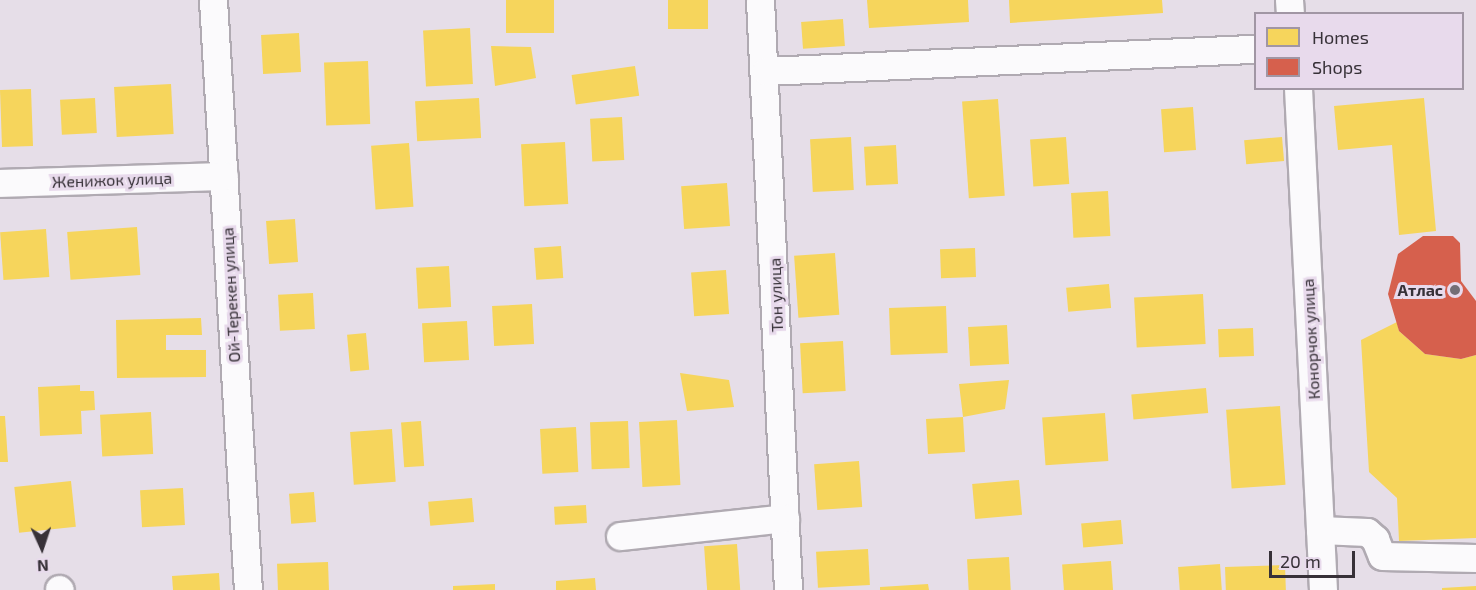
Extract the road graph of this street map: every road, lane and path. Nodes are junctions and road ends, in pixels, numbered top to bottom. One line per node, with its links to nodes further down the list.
1 (213, 0): 6 (street, Ой-Терекен улица)
2 (760, 0): 4 (street, Тон улица)
3 (1254, 49): 4 (street)
4 (766, 71): 8 (street, Тон улица)
5 (1298, 90): 9 (street, Конорчок улица)
6 (224, 176): 7 (street, Женижок улица); 12 (street, Ой-Терекен улица)
7 (0, 183)
8 (785, 518): 10 (street); 13 (street, Тон улица)
9 (1320, 531): 11 (street); 14 (street, Конорчок улица)
10 (620, 536)
11 (1476, 558)
12 (248, 590)
13 (788, 590)
14 (1323, 590)

